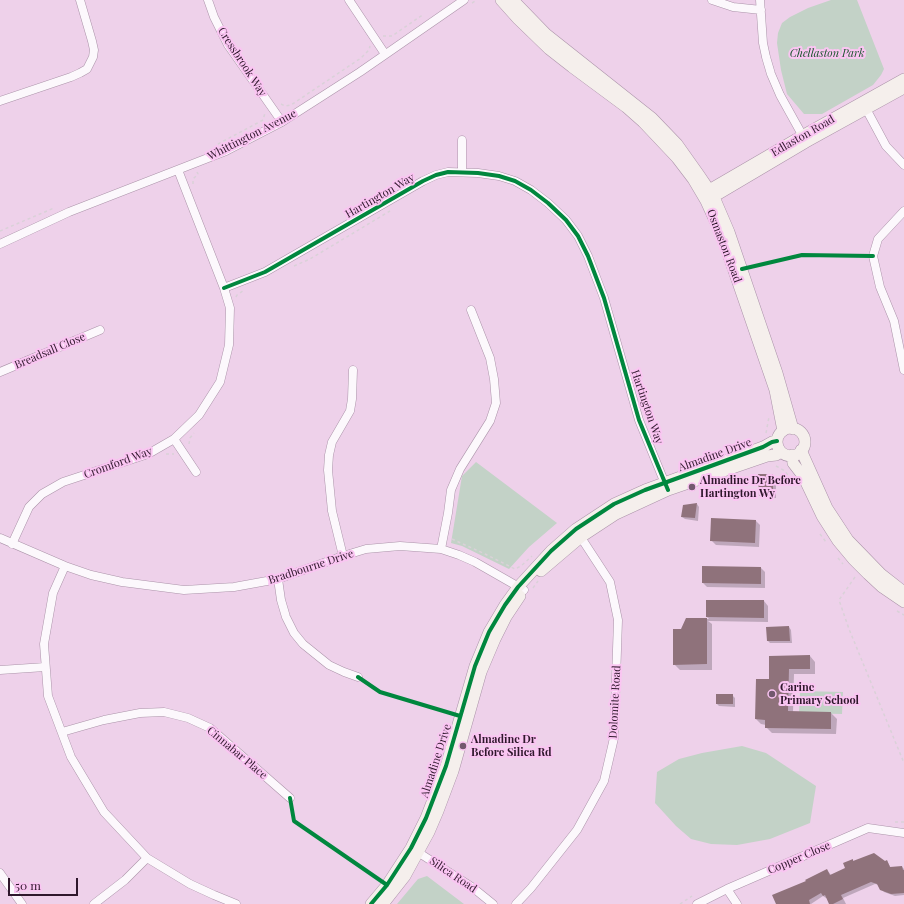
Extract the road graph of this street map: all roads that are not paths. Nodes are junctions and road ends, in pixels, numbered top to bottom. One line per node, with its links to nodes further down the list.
1 (80, 0): 13 (street)
2 (208, 0): 15 (street, Cressbrook Way)
3 (349, 0): 10 (street)
4 (464, 0): 10 (street, Whittington Avenue)
5 (501, 0): 21 (street, Osmaston Road)
6 (512, 0): 21 (street, Osmaston Road)
7 (712, 0): 9 (street)
8 (760, 0): 9 (street)
9 (761, 10): 16 (street)
10 (385, 54): 15 (street, Whittington Avenue)
11 (904, 79): 14 (street, Edlaston Road)
12 (904, 88): 14 (street, Edlaston Road)
13 (0, 101)
14 (864, 106): 16 (street, Edlaston Road); 18 (street)
15 (282, 122): 19 (street, Whittington Avenue)
16 (804, 139): 21 (street, Edlaston Road)
17 (462, 140): 20 (street)
18 (904, 165)
19 (178, 170): 23 (street, Whittington Avenue); 24 (street, Cromford Way)
20 (462, 172): 24 (street, Hartington Way); 36 (street, Hartington Way)
21 (708, 195): 30 (street, Osmaston Road)
22 (904, 212): 28 (street)
23 (0, 244)
24 (224, 288): 31 (street, Cromford Way)
25 (471, 310): 40 (street)
26 (100, 330): 29 (street, Breadsall Close)
27 (353, 370): 41 (street)
28 (904, 370)
29 (0, 372)
30 (784, 433): 32 (street, Almadine Drive); 33 (street); 34 (street)
31 (174, 439): 35 (street); 39 (street, Cromford Way)
32 (765, 452): 33 (street, Almadine Drive); 36 (street, Almadine Drive)
33 (781, 452): 34 (street)
34 (797, 453): 45 (street); 46 (street)
35 (196, 472)
36 (666, 486): 37 (street, Almadine Drive)
37 (578, 533): 44 (street, Almadine Drive); 63 (street, Dolomite Road)
38 (0, 538): 39 (street, Bradbourne Drive)
39 (12, 544): 42 (street, Bradbourne Drive)
40 (441, 549): 41 (street, Bradbourne Drive); 44 (street, Bradbourne Drive)
41 (343, 556): 43 (street, Bradbourne Drive)
42 (65, 566): 43 (street, Bradbourne Drive); 47 (street)
43 (278, 579): 49 (street)
44 (525, 588): 53 (street, Almadine Drive)
45 (904, 592)
46 (900, 606)
47 (45, 667): 48 (street); 50 (street)
48 (0, 670)
49 (358, 677)
50 (62, 732): 51 (street, Cinnabar Place); 54 (street)
51 (290, 798)
52 (904, 833): 56 (street, Copper Close)
53 (415, 850): 60 (street, Almadine Drive); 61 (street, Almadine Drive); 62 (street, Silica Road)
54 (148, 858): 58 (street); 59 (street)
55 (0, 874): 57 (street)
56 (727, 889): 64 (street, Copper Close); 65 (street)
57 (22, 904)
58 (94, 904)
59 (236, 904)
60 (371, 904)
61 (383, 904)
62 (493, 904)
63 (516, 904)
64 (697, 904)
65 (737, 904)

